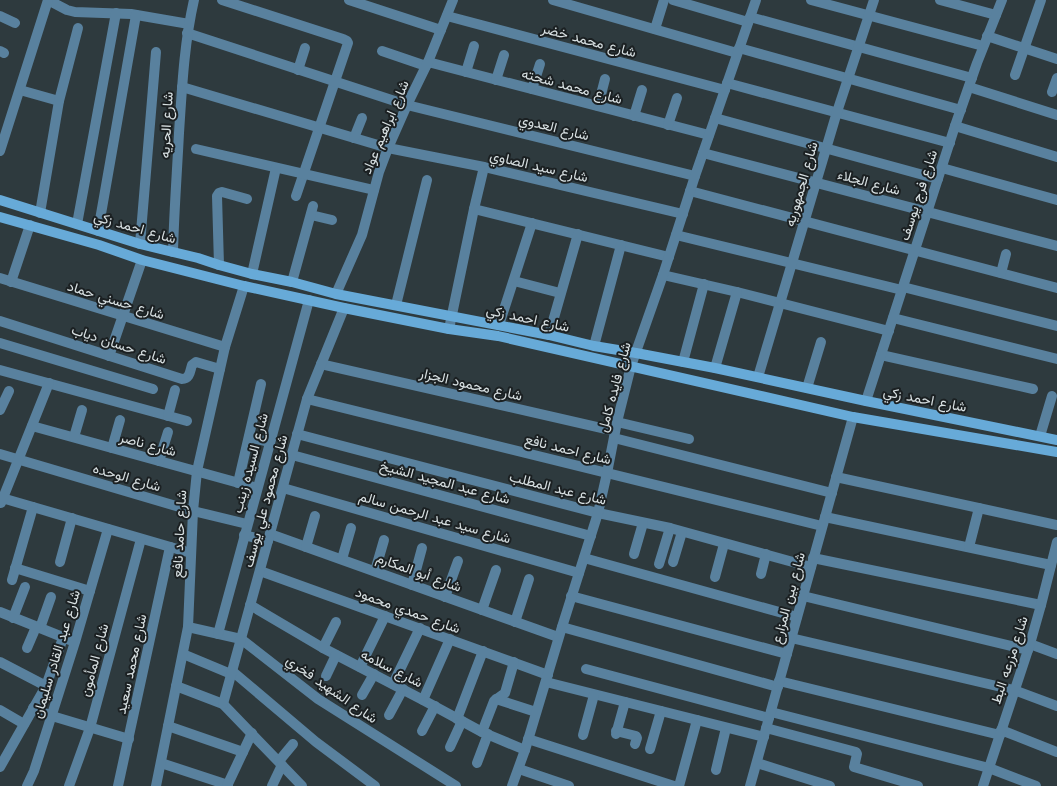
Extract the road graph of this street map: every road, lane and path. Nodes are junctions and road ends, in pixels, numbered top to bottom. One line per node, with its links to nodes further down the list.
1 (48, 0): 15 (street, شارع العدوي); 52 (street)
2 (194, 0): 24 (street, شارع الحريه)
3 (222, 0): 47 (street)
4 (349, 0): 25 (street)
5 (453, 0): 19 (street, شارع ابراهيم عواد)
6 (553, 0): 26 (street)
7 (664, 0): 26 (street)
8 (673, 0): 21 (street)
9 (756, 0): 21 (street, شارع فايده كامل)
10 (811, 0): 20 (street)
11 (874, 0): 20 (street, شارع الجمهوريه)
12 (940, 0): 17 (street)
13 (1002, 0): 17 (street, شارع فرج يوسف)
14 (1041, 0): 32 (street)
15 (116, 13): 16 (street, شارع العدوي); 99 (street)
16 (136, 15): 24 (street, شارع العدوي); 101 (street)
17 (996, 15): 27 (street, شارع فرج يوسف)
18 (0, 16): 22 (street)
19 (447, 16): 25 (street, شارع ابراهيم عواد); 50 (street, شارع محمد خضر)
20 (868, 16): 29 (street); 30 (street, شارع الجمهوريه)
21 (749, 19): 30 (street); 34 (street, شارع فايده كامل)
22 (15, 23)
23 (78, 28): 56 (street)
24 (188, 28): 40 (street, شارع العدوي); 49 (street, شارع الحريه)
25 (442, 30): 38 (street, شارع ابراهيم عواد)
26 (655, 30): 34 (street)
27 (987, 36): 29 (street, شارع فرج يوسف); 32 (street)
28 (474, 46): 41 (street)
29 (983, 46): 48 (street, شارع فرج يوسف)
30 (858, 47): 43 (street, شارع الجمهوريه); 48 (street)
31 (305, 48): 40 (street)
32 (1024, 48): 37 (street); 42 (street)
33 (382, 50): 38 (street, شارع محمد شحته)
34 (738, 51): 43 (street); 50 (street, شارع فايده كامل)
35 (156, 52): 104 (street)
36 (504, 55): 46 (street)
37 (1057, 59)
38 (427, 64): 41 (street, شارع محمد شحته); 57 (street, شارع ابراهيم عواد)
39 (540, 64): 51 (street)
40 (298, 70): 47 (street, شارع العدوي)
41 (466, 72): 46 (street, شارع محمد شحته)
42 (1015, 74)
43 (848, 78): 59 (street); 60 (street, شارع الجمهوريه)
44 (1057, 78): 54 (street)
45 (605, 79): 58 (street)
46 (496, 80): 51 (street, شارع محمد شحته)
47 (335, 82): 57 (street, شارع العدوي); 67 (street)
48 (970, 82): 59 (street, شارع فرج يوسف); 61 (street)
49 (182, 86): 67 (street, شارع سيد الصاوي); 108 (street, شارع الحريه)
50 (726, 86): 60 (street); 64 (street, شارع فايده كامل)
51 (532, 89): 58 (street, شارع محمد شحته)
52 (20, 90): 56 (street); 71 (street)
53 (642, 90): 62 (street)
54 (1052, 92)
55 (676, 98): 65 (street)
56 (59, 101): 93 (street)
57 (407, 105): 72 (street, شارع ابراهيم عواد); 81 (street, شارع العدوي)
58 (598, 106): 62 (street, شارع محمد شحته)
59 (961, 110): 66 (street, شارع فرج يوسف)
60 (837, 112): 70 (street); 73 (street, شارع الجمهوريه)
61 (1057, 115)
62 (634, 116): 65 (street, شارع محمد شحته)
63 (362, 118): 69 (street)
64 (715, 118): 68 (street, شارع فايده كامل); 73 (street)
65 (668, 125): 68 (street, شارع محمد شحته)
66 (955, 126): 70 (street, شارع فرج يوسف); 76 (street)
67 (320, 127): 69 (street, شارع سيد الصاوي); 80 (street)
68 (709, 136): 75 (street, شارع فايده كامل)
69 (354, 138): 72 (street, شارع سيد الصاوي)
70 (950, 143): 79 (street, شارع فرج يوسف)
71 (1, 144)
72 (388, 148): 77 (street, شارع سيد الصاوي); 85 (street, شارع ابراهيم عواد)
73 (826, 148): 82 (street); 84 (street, شارع الجمهوريه)
74 (196, 149): 78 (street)
75 (703, 153): 81 (street, شارع فايده كامل); 84 (street, شارع الجلاء)
76 (1057, 157)
77 (484, 167): 91 (street); 94 (street, شارع سيد الصاوي)
78 (276, 168): 80 (street); 117 (street)
79 (942, 168): 82 (street, شارع فرج يوسف); 90 (street)
80 (304, 174): 85 (street); 87 (street)
81 (695, 176): 86 (street, شارع فايده كامل)
82 (938, 179): 92 (street, شارع فرج يوسف)
83 (428, 180): 132 (street)
84 (816, 182): 92 (street, شارع الجلاء); 97 (street, شارع الجمهوريه)
85 (374, 190): 129 (street, شارع ابراهيم عواد)
86 (690, 191): 94 (street, شارع فايده كامل); 97 (street)
87 (296, 196)
88 (247, 199): 114 (street)
89 (0, 200): 93 (street, شارع احمد زكي)
90 (1057, 200)
91 (474, 209): 98 (street); 135 (street)
92 (927, 212): 106 (street, شارع الجلاء); 107 (street, شارع فرج يوسف)
93 (40, 213): 99 (street, شارع احمد زكي)
94 (683, 214): 103 (street, شارع فايده كامل)
95 (0, 217): 100 (street, شارع احمد زكي)
96 (332, 220): 122 (street)
97 (805, 222): 107 (street); 113 (street, شارع الجمهوريه)
98 (532, 223): 102 (street); 120 (street)
99 (77, 224): 101 (street, شارع احمد زكي)
100 (30, 225): 112 (street, شارع احمد زكي); 121 (street)
101 (98, 231): 104 (street, شارع احمد زكي)
102 (578, 234): 105 (street); 128 (street)
103 (676, 235): 110 (street, شارع فايده كامل); 113 (street)
104 (140, 244): 108 (street, شارع احمد زكي)
105 (621, 245): 110 (street); 145 (street)
106 (1057, 246)
107 (915, 251): 116 (street); 125 (street, شارع فرج يوسف)
108 (173, 252): 111 (street, شارع احمد زكي)
109 (1006, 254): 116 (street)
110 (669, 257): 118 (street, شارع فايده كامل)
111 (198, 258): 114 (street, شارع احمد زكي); 115 (street)
112 (142, 260): 115 (street, شارع احمد زكي); 134 (street)
113 (792, 263): 125 (street); 131 (street, شارع الجمهوريه)
114 (219, 265): 117 (street, شارع احمد زكي)
115 (194, 273): 124 (street, شارع احمد زكي)
116 (1001, 273): 126 (street)
117 (252, 274): 122 (street, شارع احمد زكي)
118 (663, 275): 123 (street); 147 (street, شارع فايده كامل)
119 (0, 278): 121 (street, شارع حسني حماد)
120 (514, 281): 128 (street); 138 (street)
121 (10, 282): 134 (street, شارع حسني حماد)
122 (292, 282): 129 (street, شارع احمد زكي)
123 (704, 284): 127 (street); 151 (street)
124 (244, 286): 130 (street, شارع احمد زكي); 146 (street, شارع حامد نافع)
125 (903, 288): 136 (street, شارع فرج يوسف); 139 (street)
126 (1057, 288)
127 (736, 292): 131 (street); 154 (street)
128 (560, 293): 142 (street)
129 (336, 294): 132 (street, شارع احمد زكي)
130 (309, 300): 133 (street, شارع احمد زكي); 183 (street, شارع السيده زينب)
131 (780, 304): 141 (street); 157 (street, شارع الجمهوريه)
132 (396, 305): 135 (street, شارع احمد زكي)
133 (344, 308): 140 (street, شارع احمد زكي); 152 (street, شارع محمود علي يوسف)
134 (122, 316): 146 (street, شارع حسني حماد); 149 (street)
135 (451, 316): 138 (street, شارع احمد زكي); 140 (street)
136 (893, 318): 141 (street, شارع فرج يوسف); 150 (street)
137 (0, 321): 149 (street, شارع حسان دياب)
138 (499, 325): 142 (street, شارع احمد زكي)
139 (1057, 326)
140 (449, 329): 153 (street, شارع احمد زكي)
141 (889, 331): 148 (street, شارع فرج يوسف)
142 (548, 335): 145 (street, شارع احمد زكي)
143 (821, 342): 160 (street)
144 (0, 343): 161 (street)
145 (594, 346): 147 (street, شارع احمد زكي)
146 (225, 347): 156 (street, شارع حامد نافع)
147 (636, 353): 151 (street, شارع احمد زكي); 153 (street, شارع فايده كامل)
148 (881, 354): 162 (street); 167 (street, شارع فرج يوسف)
149 (110, 356): 156 (street, شارع حسان دياب)
150 (1057, 359)
151 (683, 362): 154 (street, شارع احمد زكي)
152 (321, 364): 166 (street, شارع محمود علي يوسف); 175 (street, شارع محمود الجزار)
153 (631, 366): 171 (street, شارع احمد زكي); 175 (street, شارع فايده كامل)
154 (715, 368): 157 (street, شارع احمد زكي)
155 (0, 370): 158 (street)
156 (220, 370): 190 (street, شارع حامد نافع)
157 (758, 377): 160 (street, شارع احمد زكي)
158 (49, 383): 170 (street); 174 (street)
159 (261, 384): 180 (street)
160 (807, 388): 167 (street, شارع احمد زكي)
161 (153, 389)
162 (1033, 389)
163 (175, 390): 170 (street)
164 (9, 391): 168 (street)
165 (1052, 396): 178 (street)
166 (307, 399): 177 (street, شارع محمود علي يوسف); 191 (street, شارع احمد نافع)
167 (866, 401): 178 (street, شارع احمد زكي)
168 (0, 408)
169 (82, 410): 179 (street)
170 (168, 416): 173 (street)
171 (853, 417): 185 (street, شارع احمد زكي); 192 (street, شارع بين المزارع)
172 (120, 420): 184 (street)
173 (187, 422)
174 (32, 426): 179 (street, شارع ناصر); 188 (street)
175 (616, 430): 181 (street); 191 (street, شارع فايده كامل); 196 (street)
176 (168, 432): 189 (street)
177 (297, 434): 187 (street, شارع محمود علي يوسف); 201 (street, شارع عبد المطلب)
178 (1040, 436): 182 (street, شارع احمد زكي)
179 (74, 437): 184 (street, شارع ناصر)
180 (249, 437): 183 (street); 193 (street)
181 (689, 438)
182 (1057, 440)
183 (269, 442): 194 (street, شارع السيده زينب)
184 (112, 448): 189 (street, شارع ناصر)
185 (1057, 452)
186 (0, 454): 188 (street, شارع الوحده)
187 (292, 455): 195 (street, شارع محمود علي يوسف); 213 (street, شارع عبد المجيد الشيخ)
188 (18, 460): 197 (street); 200 (street, شارع الوحده)
189 (159, 461): 190 (street, شارع ناصر)
190 (197, 471): 193 (street, شارع ناصر); 200 (street, شارع حامد نافع)
191 (608, 474): 201 (street, شارع فايده كامل); 204 (street, شارع احمد نافع)
192 (836, 476): 196 (street, شارع بين المزارع); 199 (street)
193 (238, 483): 194 (street, شارع ناصر)
194 (257, 488): 206 (street, شارع السيده زينب)
195 (283, 488): 214 (street, شارع محمود علي يوسف); 238 (street, شارع سيد عبد الرحمن سالم)
196 (832, 493): 204 (street, شارع بين المزارع)
197 (1, 501): 198 (street)
198 (32, 507): 203 (street); 234 (street)
199 (979, 508): 207 (street); 221 (street)
200 (192, 511): 206 (street, شارع الوحده); 223 (street, شارع حامد نافع)
201 (598, 513): 205 (street, شارع عبد المطلب); 213 (street, شارع فايده كامل)
202 (315, 516): 220 (street)
203 (72, 518): 210 (street); 229 (street)
204 (824, 522): 221 (street, شارع احمد نافع); 231 (street, شارع بين المزارع)
205 (643, 523): 209 (street, شارع عبد المطلب); 224 (street)
206 (247, 524): 212 (street, شارع السيده زينب)
207 (1057, 524)
208 (351, 528): 227 (street)
209 (670, 528): 211 (street, شارع عبد المطلب); 232 (street)
210 (108, 529): 215 (street); 245 (street, شارع عبد القادر سليمان)
211 (682, 532): 218 (street, شارع عبد المطلب); 230 (street)
212 (244, 535): 214 (street, شارع أبو المكارم); 262 (street, شارع السيده زينب)
213 (591, 536): 226 (street, شارع فايده كامل)
214 (269, 537): 220 (street, شارع أبو المكارم); 236 (street, شارع محمود علي يوسف)
215 (141, 539): 219 (street); 310 (street, شارع المأمون)
216 (384, 540): 237 (street)
217 (1057, 542): 233 (street, شارع مزرعه البط)
218 (724, 544): 225 (street, شارع عبد المطلب); 240 (street)
219 (170, 547): 223 (street); 317 (street, شارع محمد سعيد)
220 (306, 547): 227 (street, شارع أبو المكارم)
221 (969, 547): 233 (street, شارع احمد نافع)
222 (422, 548): 243 (street)
223 (191, 553): 259 (street, شارع حامد نافع)
224 (634, 554)
225 (766, 554): 231 (street, شارع عبد المطلب); 239 (street)
226 (584, 558): 238 (street, شارع فايده كامل); 255 (street)
227 (342, 559): 237 (street, شارع أبو المكارم)
228 (458, 561): 246 (street)
229 (60, 562)
230 (673, 562)
231 (812, 562): 248 (street, شارع بين المزارع); 251 (street, شارع عبد المطلب)
232 (659, 564)
233 (1051, 564): 251 (street, شارع مزرعه البط)
234 (15, 568): 242 (street); 245 (street)
235 (496, 570): 252 (street)
236 (260, 571): 250 (street, شارع محمود علي يوسف); 253 (street, شارع حمدي محمود)
237 (375, 571): 243 (street, شارع أبو المكارم)
238 (579, 573): 247 (street, شارع فايده كامل)
239 (761, 574)
240 (715, 577)
241 (530, 579): 257 (street)
242 (12, 580)
243 (412, 584): 246 (street, شارع أبو المكارم)
244 (25, 587): 254 (street)
245 (90, 591): 268 (street, شارع عبد القادر سليمان)
246 (445, 596): 252 (street, شارع أبو المكارم)
247 (571, 596): 258 (street, شارع فايده كامل); 274 (street)
248 (803, 596): 255 (street, شارع بين المزارع); 269 (street)
249 (51, 597): 260 (street)
250 (250, 605): 266 (street, شارع محمود علي يوسف); 271 (street, شارع سلامه)
251 (1041, 605): 269 (street, شارع مزرعه البط)
252 (482, 610): 257 (street, شارع أبو المكارم)
253 (385, 616): 261 (street, شارع حمدي محمود); 279 (street)
254 (4, 617): 260 (street)
255 (797, 618): 265 (street, شارع بين المزارع)
256 (336, 622): 271 (street)
257 (515, 622): 263 (street, شارع أبو المكارم)
258 (562, 626): 263 (street, شارع فايده كامل); 286 (street)
259 (188, 627): 262 (street, شارع الشهيد فخري); 273 (street, شارع حامد نافع)
260 (38, 628): 264 (street); 270 (street)
261 (420, 628): 267 (street, شارع حمدي محمود); 285 (street)
262 (218, 634): 266 (street, شارع الشهيد فخري)
263 (558, 637): 284 (street, شارع فايده كامل)
264 (63, 638): 268 (street); 287 (street)
265 (791, 638): 274 (street, شارع بين المزارع); 290 (street)
266 (241, 639): 281 (street, شارع محمود علي يوسف); 344 (street, شارع الشهيد فخري)
267 (450, 639): 272 (street, شارع حمدي محمود); 294 (street)
268 (75, 642): 304 (street, شارع عبد القادر سليمان)
269 (1029, 647): 275 (street); 290 (street, شارع مزرعه البط)
270 (27, 648)
271 (323, 648): 276 (street, شارع سلامه)
272 (483, 651): 278 (street, شارع حمدي محمود); 305 (street)
273 (183, 654): 281 (street); 288 (street, شارع حامد نافع)
274 (787, 654): 286 (street, شارع بين المزارع)
275 (1057, 654)
276 (336, 655): 279 (street, شارع سلامه); 283 (street)
277 (0, 662): 287 (street)
278 (514, 662): 284 (street, شارع حمدي محمود); 293 (street)
279 (360, 667): 282 (street, شارع سلامه)
280 (586, 669): 308 (street)
281 (232, 673): 296 (street, شارع محمود علي يوسف); 334 (street)
282 (374, 674): 285 (street, شارع سلامه); 291 (street)
283 (326, 676)
284 (547, 678): 292 (street, شارع حمدي محمود); 302 (street, شارع فايده كامل)
285 (392, 684): 289 (street, شارع سلامه)
286 (778, 684): 308 (street, شارع بين المزارع); 313 (street)
287 (46, 686): 299 (street)
288 (176, 686): 296 (street); 309 (street, شارع حامد نافع)
289 (403, 689): 294 (street, شارع سلامه); 303 (street)
290 (1014, 690): 298 (street); 313 (street, شارع مزرعه البط)
291 (362, 695)
292 (594, 695): 295 (street, شارع حمدي محمود); 316 (street)
293 (496, 698): 302 (street); 314 (street)
294 (423, 700): 297 (street, شارع سلامه)
295 (624, 702): 301 (street, شارع حمدي محمود); 320 (street)
296 (223, 704): 315 (street)
297 (435, 706): 305 (street, شارع سلامه); 312 (street)
298 (1057, 706)
299 (33, 708): 304 (street); 307 (street)
300 (0, 710): 307 (street)
301 (660, 711): 306 (street, شارع حمدي محمود); 322 (street)
302 (536, 712): 318 (street, شارع فايده كامل)
303 (389, 715)
304 (52, 716): 310 (street); 337 (street, شارع عبد القادر سليمان)
305 (460, 720): 314 (street, شارع سلامه); 321 (street)
306 (697, 720): 311 (street, شارع حمدي محمود); 348 (street)
307 (24, 724): 330 (street)
308 (767, 724): 311 (street, شارع حمدي محمود); 326 (street, شارع بين المزارع); 331 (street); 351 (street)
309 (168, 726): 324 (street); 327 (street, شارع حامد نافع)
310 (90, 728): 317 (street); 338 (street, شارع المأمون)
311 (726, 728): 333 (street)
312 (422, 731)
313 (1001, 732): 325 (street); 331 (street, شارع مزرعه البط)
314 (485, 733): 323 (street, شارع سلامه); 329 (street)
315 (252, 734): 324 (street); 328 (street)
316 (583, 735)
317 (129, 739): 339 (street, شارع محمد سعيد)
318 (528, 739): 323 (street, شارع فايده كامل); 347 (street)
319 (293, 744): 328 (street)
320 (635, 744)
321 (450, 747)
322 (650, 749)
323 (524, 750): 332 (street, شارع فايده كامل)
324 (243, 752): 336 (street)
325 (1057, 752)
326 (757, 762): 349 (street, شارع بين المزارع); 350 (street)
327 (161, 763): 336 (street); 340 (street, شارع حامد نافع)
328 (280, 763): 341 (street); 342 (street)
329 (477, 763)
330 (0, 768)
331 (989, 768): 352 (street, شارع مزرعه البط); 353 (street)
332 (519, 769): 335 (street); 345 (street, شارع فايده كامل)
333 (716, 770)
334 (362, 782): 343 (street)
335 (558, 784): 346 (street)
336 (227, 785)
337 (27, 786)
338 (69, 786)
339 (118, 786)
340 (156, 786)
341 (272, 786)
342 (302, 786)
343 (375, 786)
344 (456, 786)
345 (512, 786)
346 (569, 786)
347 (674, 786)
348 (679, 786)
349 (750, 786)
350 (830, 786)
351 (918, 786)
352 (983, 786)
353 (1036, 786)

